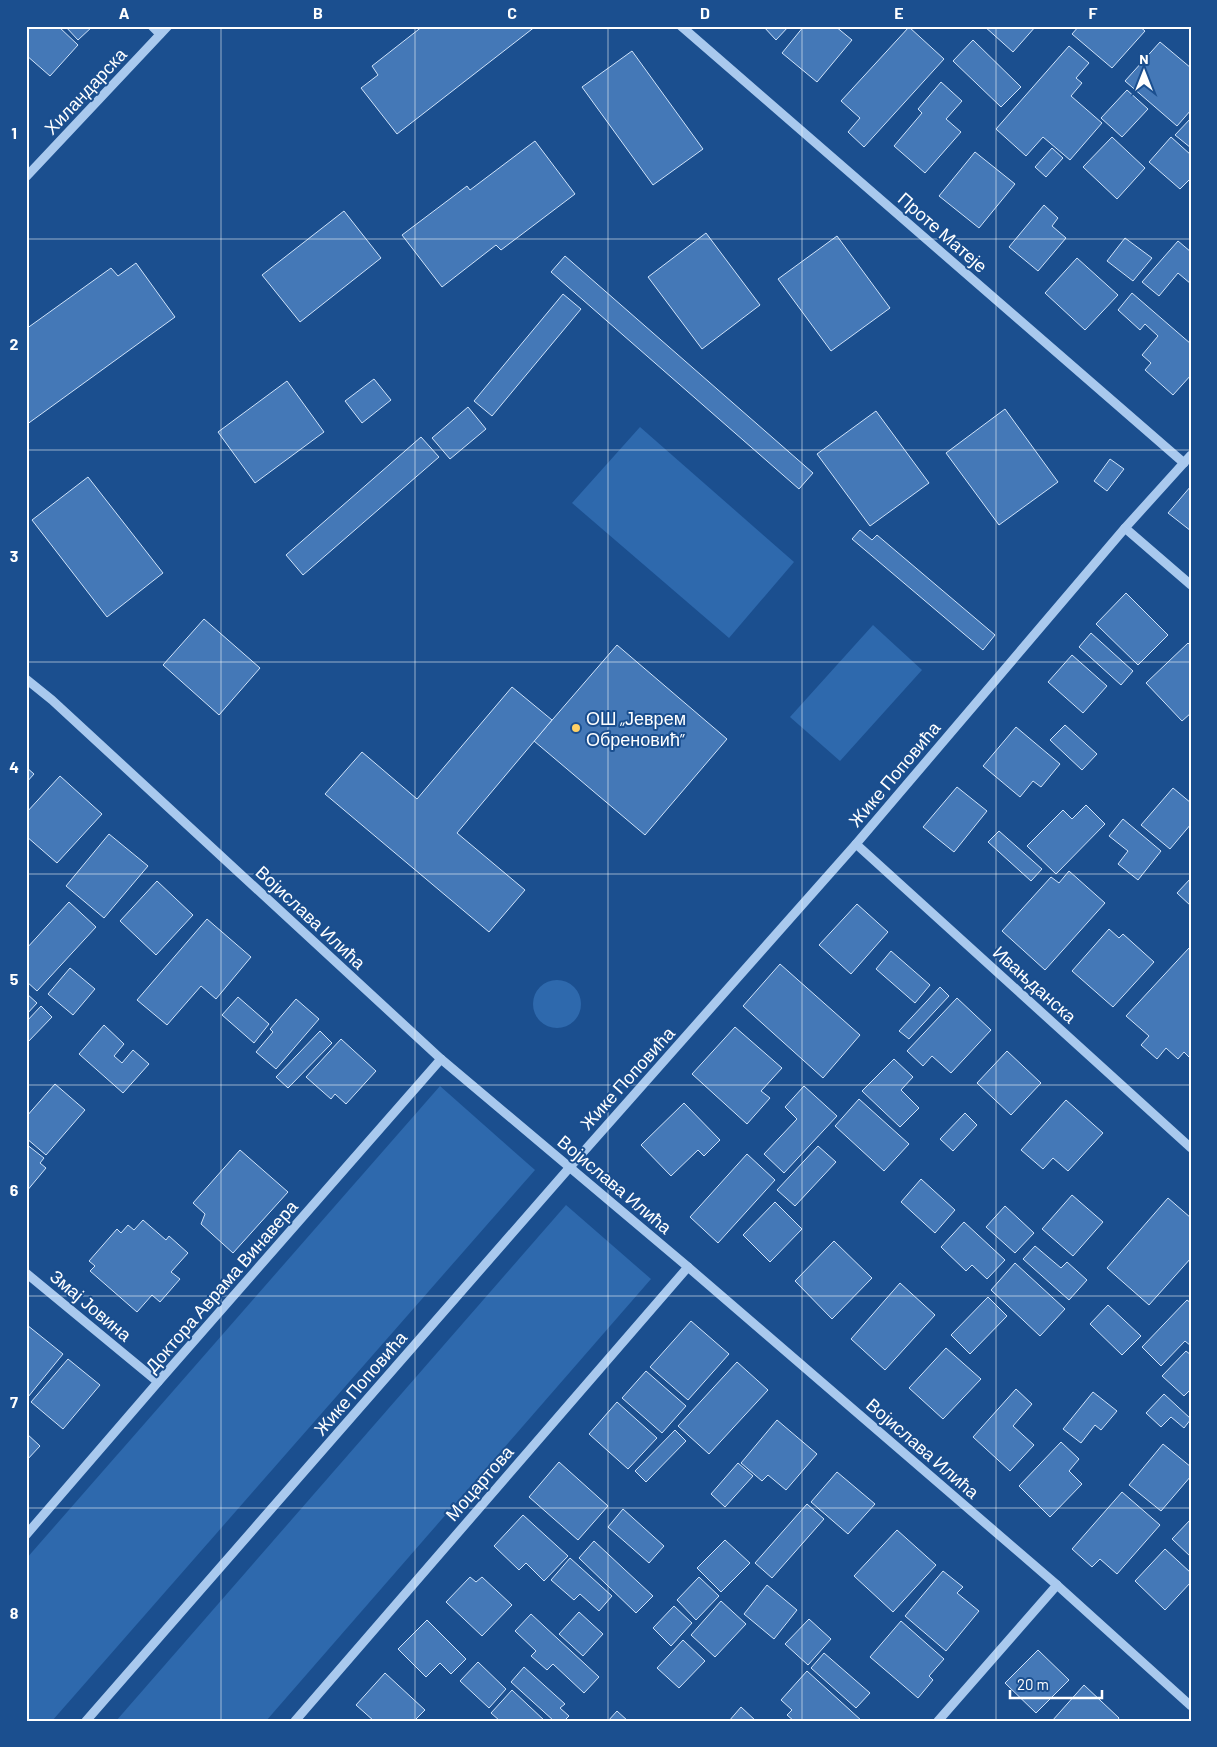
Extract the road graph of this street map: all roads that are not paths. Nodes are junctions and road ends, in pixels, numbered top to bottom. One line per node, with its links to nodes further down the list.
1 (152, 26): 4 (street)
2 (168, 26): 4 (street, Хиландарска)
3 (680, 26): 7 (street, Проте Матеје)
4 (160, 34): 5 (street, Хиландарска)
5 (26, 177)
6 (1191, 455): 7 (street, Жике Поповића)
7 (1184, 463): 8 (street, Жике Поповића)
8 (1125, 528): 9 (street); 11 (street, Жике Поповића)
9 (1191, 585)
10 (26, 679): 12 (street, Војислава Илића)
11 (856, 844): 13 (street, Ивањданска); 14 (street, Жике Поповића)
12 (441, 1059): 14 (street, Војислава Илића); 17 (street, Доктора Аврама Винавера)
13 (1191, 1148)
14 (570, 1167): 15 (street, Војислава Илића); 21 (street, Жике Поповића)
15 (688, 1267): 19 (street, Војислава Илића); 22 (street, Моцартова)
16 (26, 1273): 17 (street, Змај Јовина)
17 (158, 1382): 18 (street, Доктора Аврама Винавера)
18 (26, 1535)
19 (1057, 1585): 20 (street, Војислава Илића); 23 (street)
20 (1191, 1706)
21 (86, 1721)
22 (295, 1721)
23 (938, 1721)

